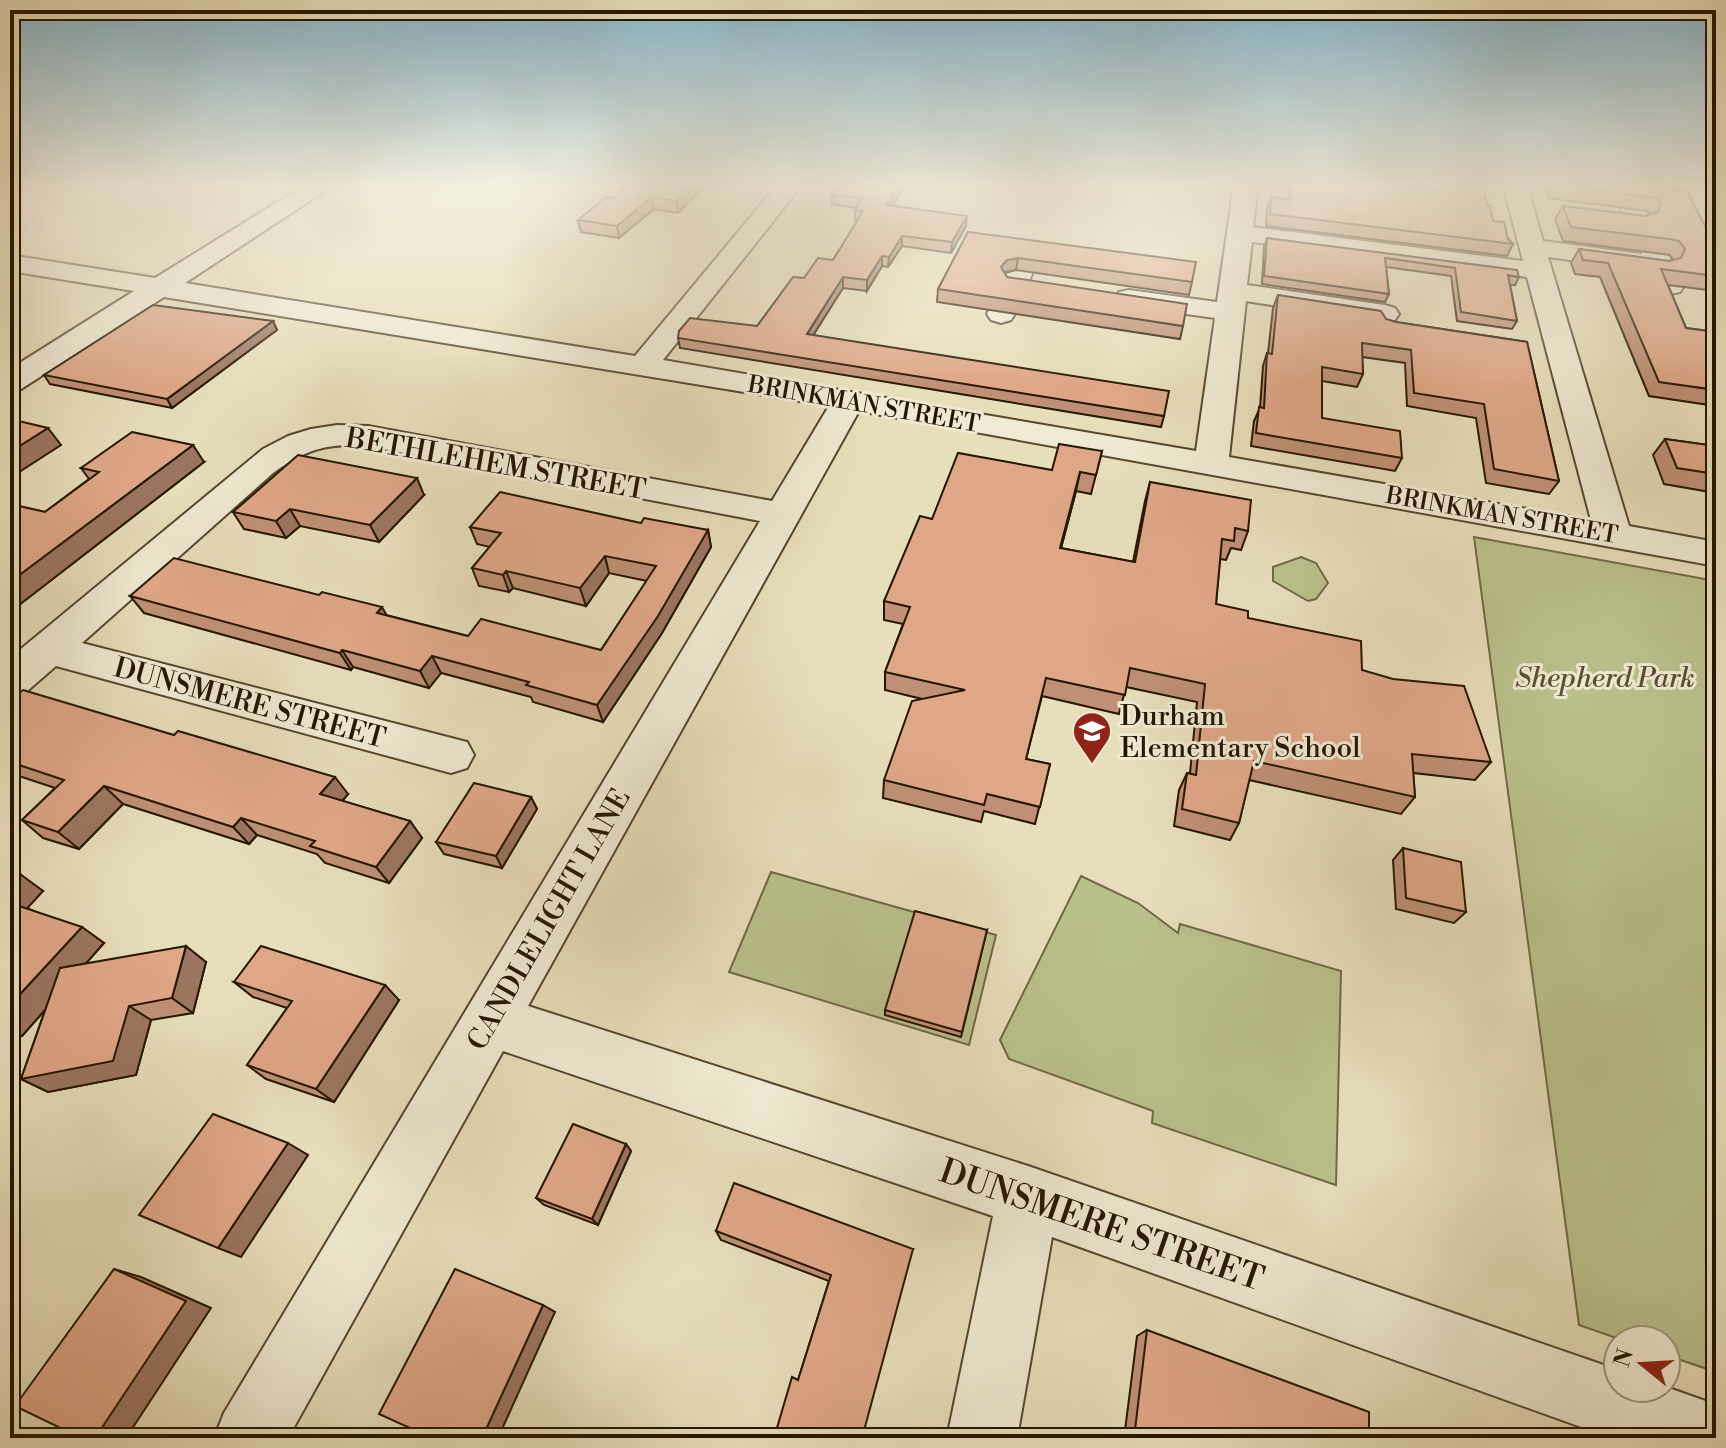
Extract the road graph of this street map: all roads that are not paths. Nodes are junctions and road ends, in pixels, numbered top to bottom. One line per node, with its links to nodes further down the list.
1 (214, 253): 12 (street)
2 (735, 253): 18 (street)
3 (1028, 253): 11 (street)
4 (1238, 253): 15 (street)
5 (1430, 253): 9 (street)
6 (1515, 253): 9 (street)
7 (1535, 253): 9 (street)
8 (1651, 253): 9 (street)
9 (1535, 256): 23 (street)
10 (10, 263): 12 (street, BRINKMAN STREET)
11 (1016, 281): 13 (street); 16 (street)
12 (160, 286): 18 (street, BRINKMAN STREET); 19 (street)
13 (1046, 286)
14 (1108, 295): 15 (street)
15 (1232, 302): 17 (street); 21 (street)
16 (1001, 314)
17 (1394, 321)
18 (642, 367): 20 (street, BRINKMAN STREET)
19 (10, 382)
20 (849, 400): 21 (street, BRINKMAN STREET); 22 (street, CANDLELIGHT LANE)
21 (1211, 465): 23 (street, BRINKMAN STREET)
22 (781, 514): 25 (street, BETHLEHEM STREET); 28 (street, CANDLELIGHT LANE)
23 (1613, 535): 24 (street, BRINKMAN STREET)
24 (1716, 554)
25 (49, 649): 26 (street, BETHLEHEM STREET); 27 (street, DUNSMERE STREET)
26 (10, 682)
27 (451, 755)
28 (489, 1020): 29 (street, DUNSMERE STREET); 30 (street, CANDLELIGHT LANE)
29 (1028, 1197): 31 (street); 32 (street, DUNSMERE STREET)
30 (249, 1438)
31 (982, 1438)
32 (1711, 1438)

